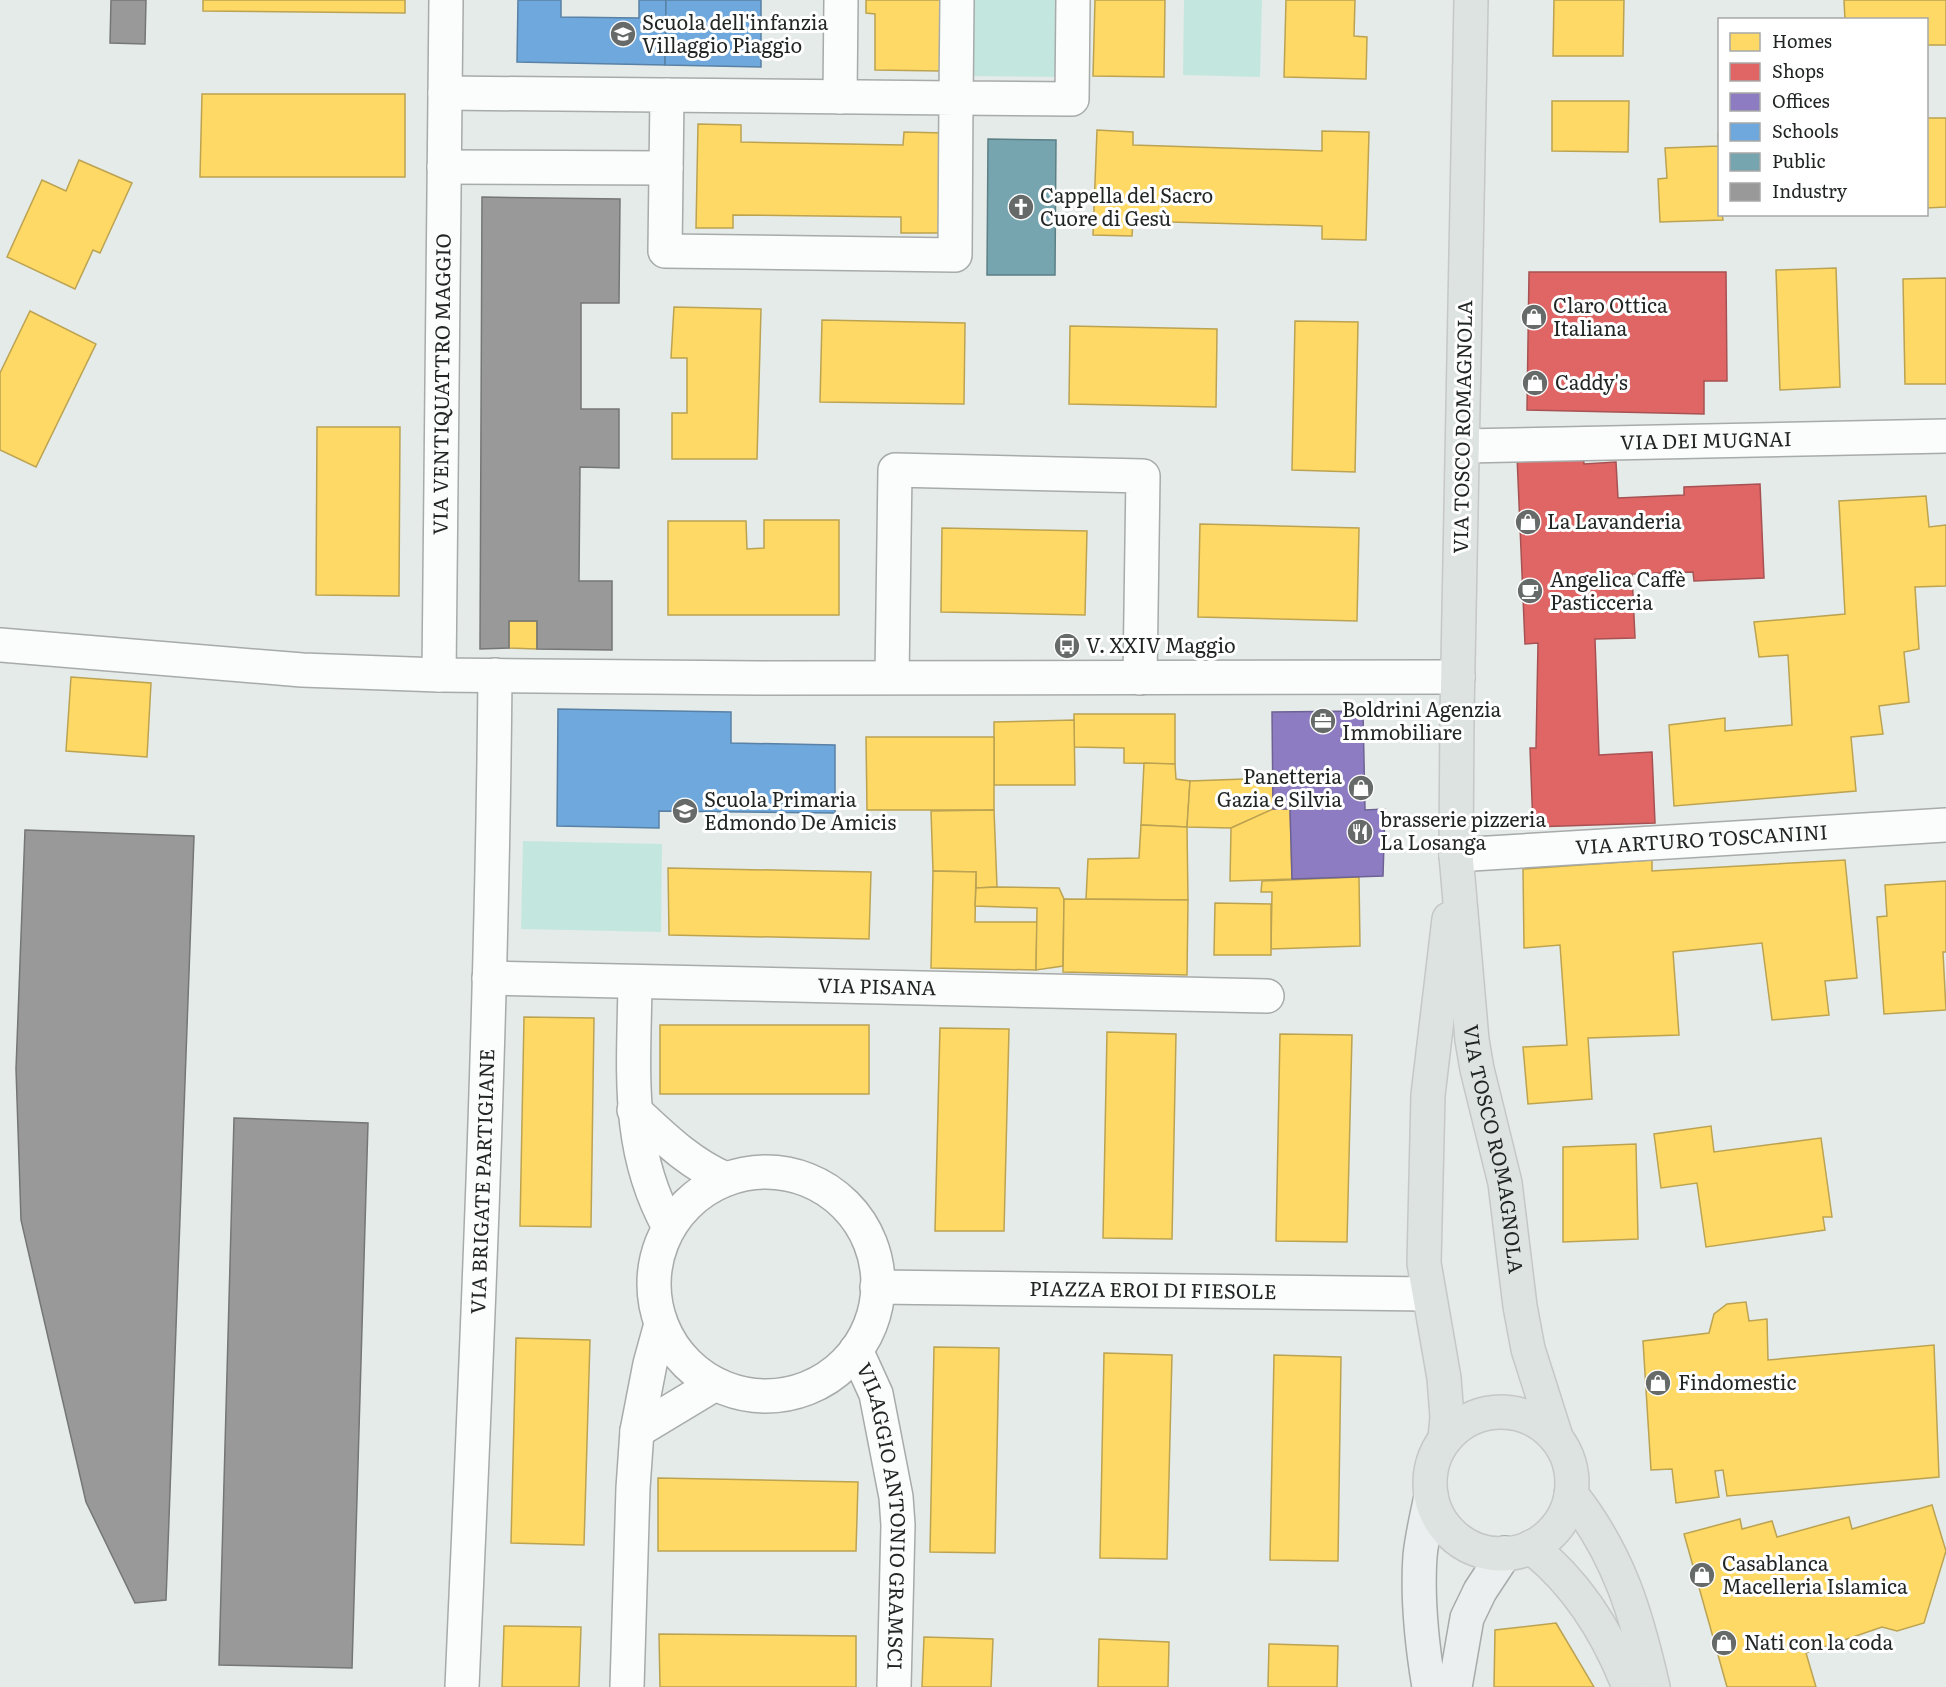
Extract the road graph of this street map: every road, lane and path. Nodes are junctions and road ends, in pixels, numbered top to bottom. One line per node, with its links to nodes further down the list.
1 (446, 0): 6 (street, VIA VENTIQUATTRO MAGGIO)
2 (841, 0): 8 (street)
3 (957, 0): 9 (street)
4 (1073, 0): 9 (street)
5 (1471, 0): 13 (main road, VIA TOSCO ROMAGNOLA)
6 (445, 93): 7 (street); 10 (street, VIA VENTIQUATTRO MAGGIO)
7 (667, 95): 8 (street); 11 (street)
8 (840, 97): 9 (street)
9 (956, 98): 11 (street)
10 (444, 167): 11 (street); 15 (street, VIA VENTIQUATTRO MAGGIO)
11 (666, 168)
12 (1946, 436): 13 (street, VIA DEI MUGNAI)
13 (1464, 446): 18 (main road, VIA TOSCO ROMAGNOLA)
14 (0, 645): 15 (street)
15 (439, 675): 16 (street)
16 (495, 675): 17 (street); 22 (street, VIA BRIGATE PARTIGIANE)
17 (892, 677): 19 (street); 19 (street)
18 (1458, 677): 19 (street); 21 (main road, VIA TOSCO ROMAGNOLA)
19 (1140, 678)
20 (1946, 825): 21 (street, VIA ARTURO TOSCANINI)
21 (1456, 855): 29 (main road, VIA TOSCO ROMAGNOLA); 34 (main road, VIA TOSCO ROMAGNOLA)
22 (489, 978): 23 (street, VIA PISANA); 39 (street, VIA BRIGATE PARTIGIANE)
23 (635, 982): 24 (street, VIA PISANA); 25 (street)
24 (1267, 996)
25 (634, 1110): 26 (street); 27 (street)
26 (726, 1179): 27 (street); 28 (street)
27 (669, 1227): 30 (street)
28 (877, 1287): 29 (street, PIAZZA EROI DI FIESOLE); 31 (street)
29 (1428, 1293): 35 (main road, VIA TOSCO ROMAGNOLA)
30 (662, 1324): 32 (street); 33 (street)
31 (856, 1350): 32 (street); 41 (street, VILAGGIO ANTONIO GRAMSCI)
32 (715, 1384): 33 (street)
33 (637, 1431): 40 (street)
34 (1556, 1437): 35 (main road); 36 (main road)
35 (1445, 1439): 37 (main road)
36 (1571, 1494): 38 (main road); 45 (main road)
37 (1431, 1496): 38 (main road); 42 (street)
38 (1518, 1550): 43 (street); 44 (main road)
39 (462, 1687)
40 (627, 1687)
41 (894, 1687)
42 (1430, 1687)
43 (1455, 1687)
44 (1629, 1687)
45 (1653, 1687)

